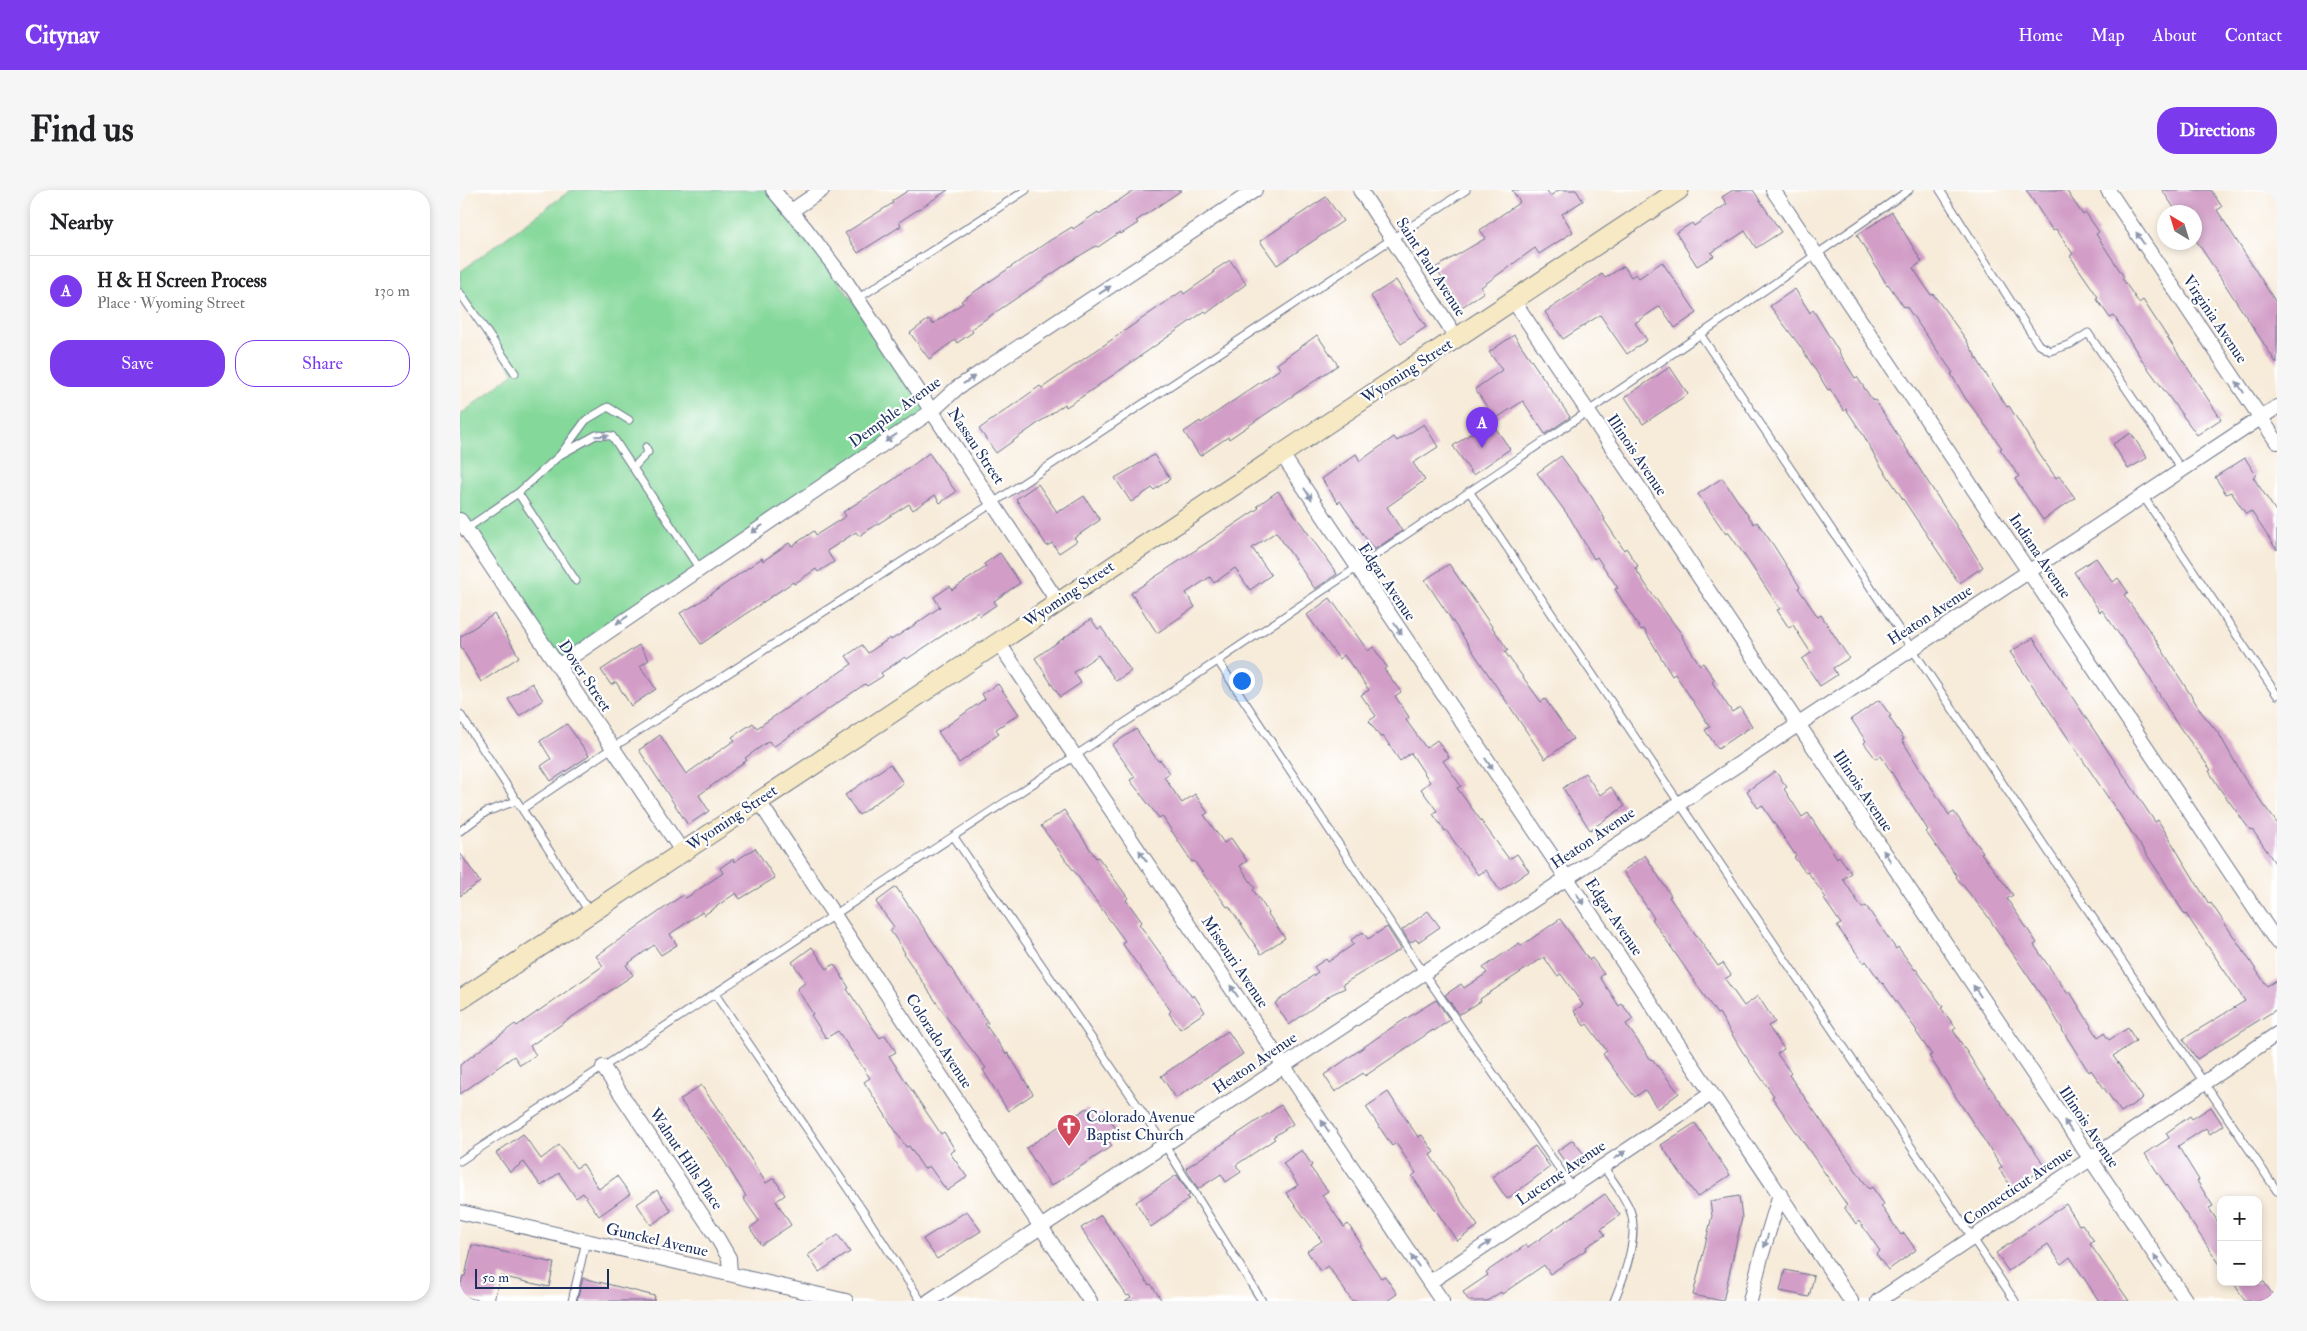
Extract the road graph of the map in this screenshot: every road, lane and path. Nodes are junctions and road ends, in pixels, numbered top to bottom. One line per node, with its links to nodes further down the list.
1 (773, 190): 14 (street, Nassau Street)
2 (822, 190): 14 (street)
3 (1026, 190): 18 (lane)
4 (1255, 190): 24 (street, Demphle Avenue, one-way to 4)
5 (1360, 190): 15 (street, Saint Paul Avenue)
6 (1466, 190): 15 (lane)
7 (1679, 190): 19 (street, Wyoming Street)
8 (1774, 190): 16 (street, Indiana Avenue)
9 (1909, 190): 16 (lane)
10 (1940, 190): 33 (lane)
11 (2108, 190): 26 (street, Virginia Avenue, one-way to 11)
12 (2273, 190): 13 (lane)
13 (2277, 196)
14 (791, 211): 18 (street, Nassau Street)
15 (1392, 238): 21 (street, Saint Paul Avenue); 37 (lane)
16 (1817, 254): 20 (lane); 41 (street, Indiana Avenue)
17 (460, 293): 22 (lane)
18 (857, 299): 24 (street, Nassau Street)
19 (1513, 300): 21 (street, Wyoming Street); 25 (street, Illinois Avenue)
20 (1700, 334): 25 (lane); 45 (lane)
21 (1457, 338): 30 (street, Wyoming Street)
22 (514, 373)
23 (2277, 406): 26 (street, Heaton Avenue)
24 (932, 411): 37 (street, Nassau Street); 40 (street, Demphle Avenue, one-way to 40)
25 (1587, 412): 34 (lane); 50 (street, Illinois Avenue)
26 (2260, 418): 28 (street, Virginia Avenue); 33 (street, Heaton Avenue)
27 (629, 420): 31 (lane)
28 (2277, 442)
29 (646, 446): 32 (lane)
30 (1281, 453): 39 (street, Edgar Avenue, one-way to 39); 43 (street, Wyoming Street)
31 (560, 455): 32 (lane, one-way to 32); 35 (lane)
32 (633, 468): 40 (lane)
33 (2182, 470): 36 (street, Heaton Avenue)
34 (1469, 491): 39 (lane); 55 (lane)
35 (518, 493): 38 (lane); 42 (lane)
36 (2143, 496): 41 (street, Heaton Avenue); 48 (lane)
37 (993, 503): 43 (street, Nassau Street); 51 (lane)
38 (463, 524): 47 (street, Dover Street)
39 (1356, 567): 46 (lane); 60 (street, Edgar Avenue, one-way to 60)
40 (699, 568): 47 (street, Demphle Avenue, one-way to 47)
41 (2029, 571): 45 (street, Heaton Avenue); 63 (street, Indiana Avenue)
42 (576, 581)
43 (1058, 602): 44 (street, Wyoming Street)
44 (998, 642): 52 (street, Missouri Avenue); 53 (street, Wyoming Street)
45 (1912, 648): 50 (street, Heaton Avenue); 70 (lane)
46 (1218, 661): 52 (lane); 64 (lane)
47 (558, 666): 51 (street, Dover Street)
48 (2277, 695)
49 (460, 714): 54 (lane)
50 (1798, 724): 55 (street, Heaton Avenue); 73 (street, Illinois Avenue, one-way to 50)
51 (612, 748): 56 (lane); 59 (street, Dover Street)
52 (1075, 756): 58 (lane); 68 (street, Missouri Avenue, one-way to 52)
53 (758, 800): 59 (street, Wyoming Street); 62 (street, Colorado Avenue)
54 (516, 801): 56 (lane); 57 (lane)
55 (1679, 802): 60 (street, Heaton Avenue); 81 (lane)
56 (522, 809): 61 (lane)
57 (460, 831)
58 (954, 836): 62 (lane); 72 (lane)
59 (682, 852): 61 (street, Wyoming Street)
60 (1566, 877): 64 (street, Heaton Avenue); 71 (street, Edgar Avenue, one-way to 71)
61 (590, 913): 66 (street, Wyoming Street)
62 (835, 916): 65 (lane); 80 (street, Colorado Avenue)
63 (2277, 942)
64 (1423, 972): 68 (street, Heaton Avenue); 76 (lane)
65 (715, 994): 69 (lane); 87 (lane)
66 (460, 1000)
67 (2277, 1034): 70 (street, Connecticut Avenue)
68 (1284, 1065): 72 (street, Heaton Avenue); 84 (street, Missouri Avenue, one-way to 68)
69 (603, 1067): 74 (lane); 83 (street, Walnut Hills Place)
70 (2204, 1083): 73 (street, Connecticut Avenue); 77 (lane)
71 (1712, 1094): 75 (street, Lucerne Avenue, one-way to 71); 78 (street, Edgar Avenue)
72 (1164, 1144): 80 (street, Heaton Avenue); 90 (lane)
73 (2090, 1159): 81 (street, Connecticut Avenue); 97 (street, Illinois Avenue, one-way to 73)
74 (460, 1161)
75 (1603, 1166): 76 (street, Lucerne Avenue); 92 (lane)
76 (1572, 1187): 84 (street, Lucerne Avenue, one-way to 76)
77 (2277, 1191)
78 (1780, 1194): 93 (street, one-way to 93); 94 (street, Edgar Avenue)
79 (460, 1212): 82 (street, Gunckel Avenue)
80 (1040, 1226): 88 (street, Heaton Avenue); 89 (street, Colorado Avenue)
81 (1972, 1238): 95 (street, Connecticut Avenue); 96 (lane)
82 (586, 1241): 83 (street, Gunckel Avenue); 85 (lane)
83 (730, 1274): 86 (street, Gunckel Avenue)
84 (1430, 1282): 91 (street, Missouri Avenue)
85 (572, 1301)
86 (846, 1301)
87 (921, 1301)
88 (929, 1301)
89 (1090, 1301)
90 (1262, 1301)
91 (1442, 1301)
92 (1614, 1301)
93 (1750, 1301)
94 (1851, 1301)
95 (1878, 1301)
96 (2015, 1301)
97 (2186, 1301)

